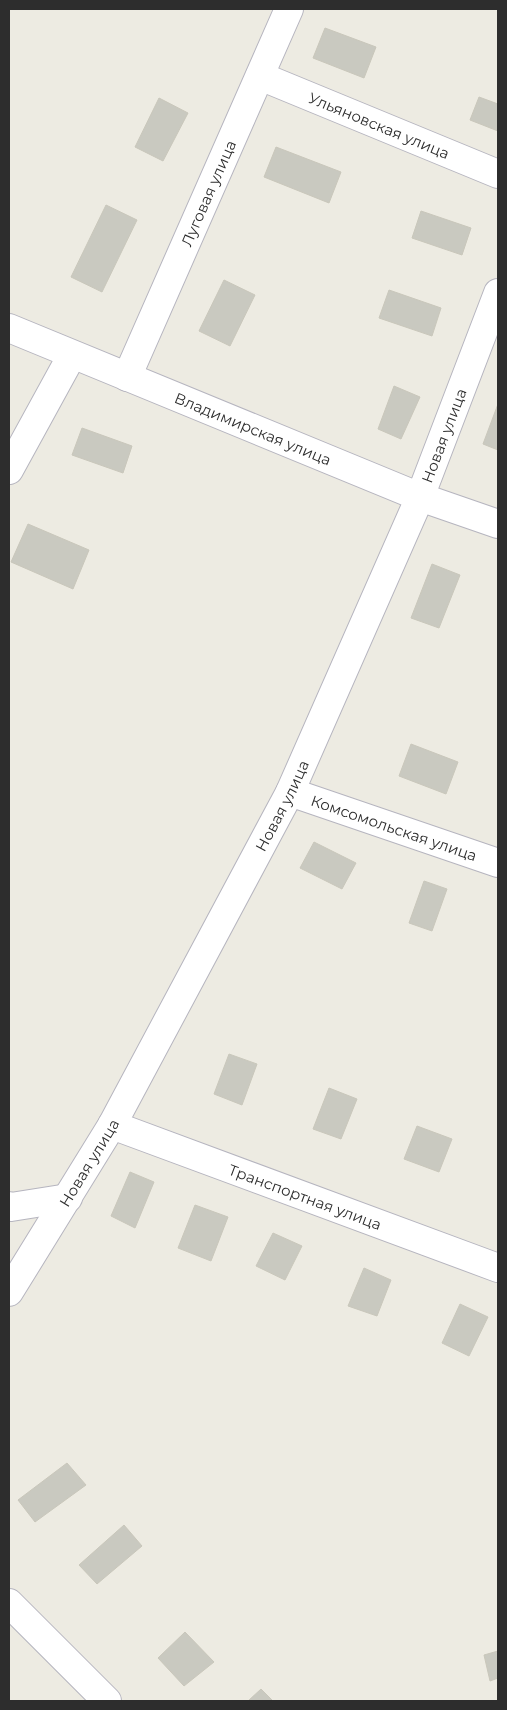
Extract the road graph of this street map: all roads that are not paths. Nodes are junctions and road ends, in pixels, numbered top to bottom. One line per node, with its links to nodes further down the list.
1 (289, 9): 2 (street, Луговая улица)
2 (260, 76): 3 (street, Ульяновская улица); 7 (street, Луговая улица)
3 (498, 174)
4 (498, 293): 9 (street, Новая улица)
5 (9, 328): 6 (street, Владимирская улица)
6 (72, 355): 7 (street, Владимирская улица); 8 (street)
7 (127, 377): 9 (street, Владимирская улица)
8 (9, 470)
9 (420, 496): 10 (street, Владимирская улица); 11 (street, Новая улица)
10 (498, 524)
11 (290, 792): 12 (street, Комсомольская улица); 13 (street, Новая улица)
12 (498, 863)
13 (112, 1125): 14 (street, Новая улица); 16 (street, Транспортная улица)
14 (68, 1198): 15 (street); 17 (street, Новая улица)
15 (9, 1206)
16 (498, 1268)
17 (9, 1292)
18 (9, 1603): 19 (street)
19 (106, 1701)

